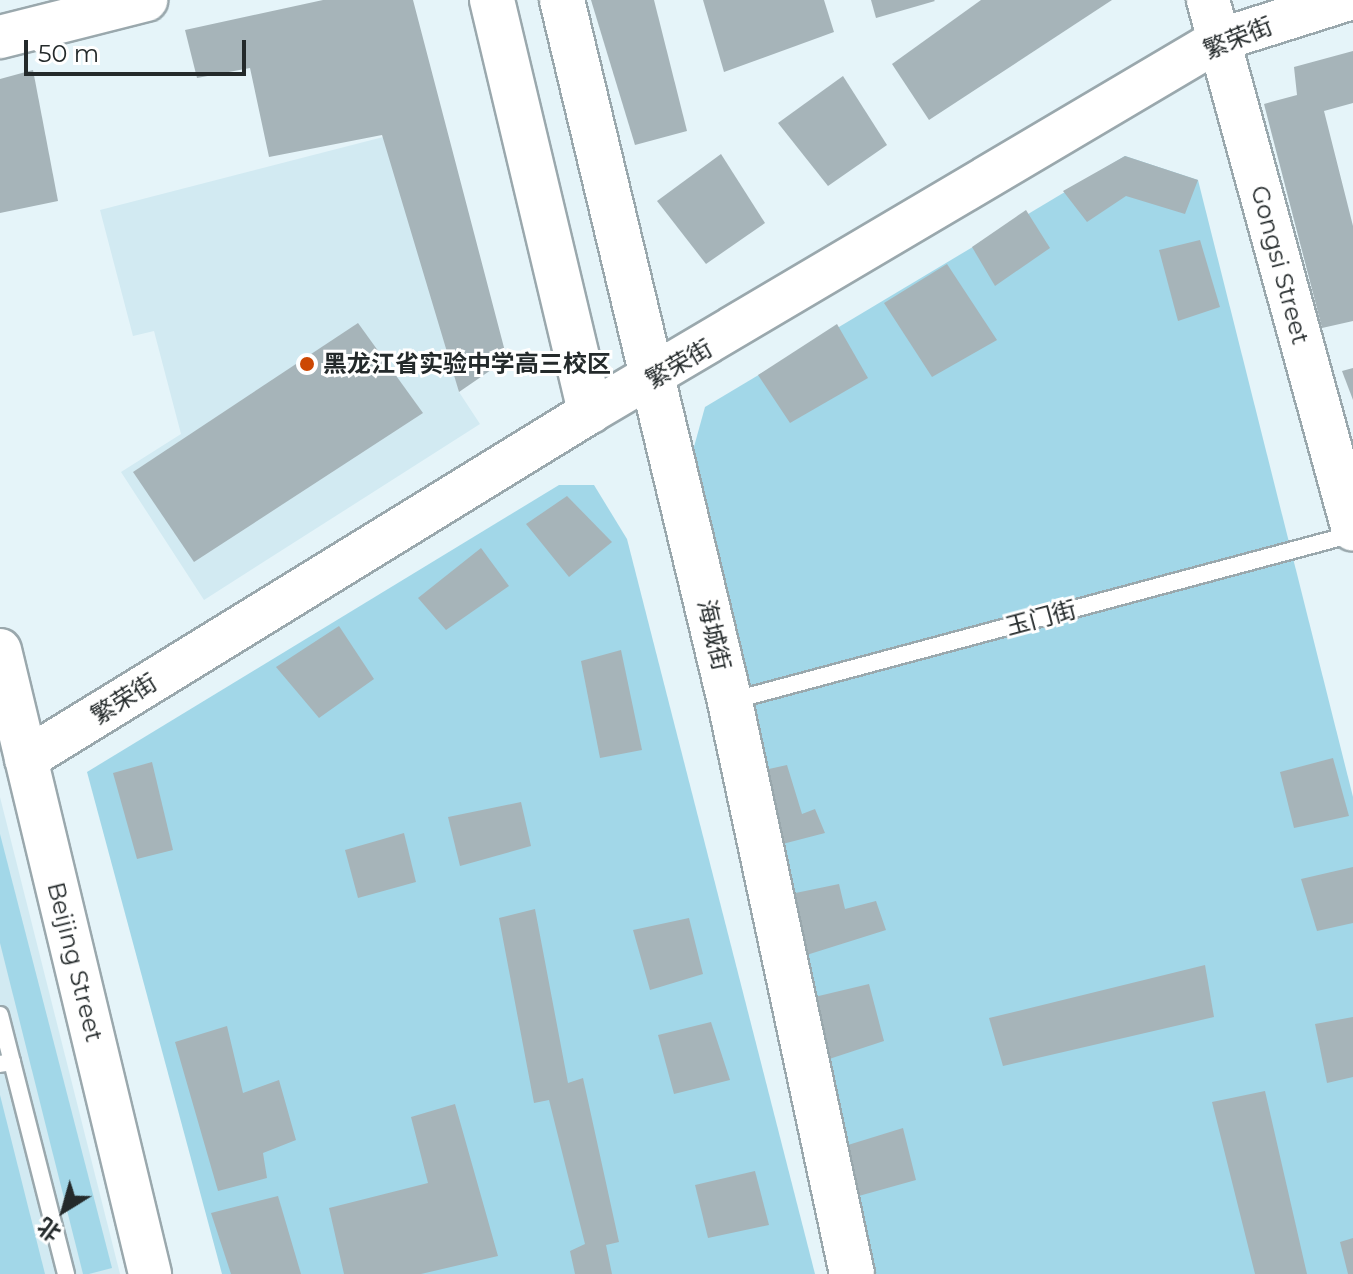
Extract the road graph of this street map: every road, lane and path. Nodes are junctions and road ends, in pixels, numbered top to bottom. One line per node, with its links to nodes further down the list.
1 (146, 0): 6 (street)
2 (492, 0): 9 (main road)
3 (562, 0): 8 (main road, 海城街)
4 (1208, 0): 7 (street, Gongsi Street)
5 (1346, 0): 7 (street, 繁荣街)
6 (0, 37)
7 (1219, 40): 8 (street, 繁荣街); 10 (street, Gongsi Street)
8 (653, 380): 9 (street, 繁荣街); 12 (main road, 海城街)
9 (590, 412): 13 (street, 繁荣街)
10 (1353, 532): 12 (lane, 玉门街)
11 (0, 650): 13 (street, Beijing Street)
12 (730, 702): 18 (main road, 海城街)
13 (26, 759): 17 (street, Beijing Street)
14 (0, 1015): 15 (lane)
15 (6, 1063): 16 (lane)
16 (66, 1274)
17 (150, 1274)
18 (852, 1274)

